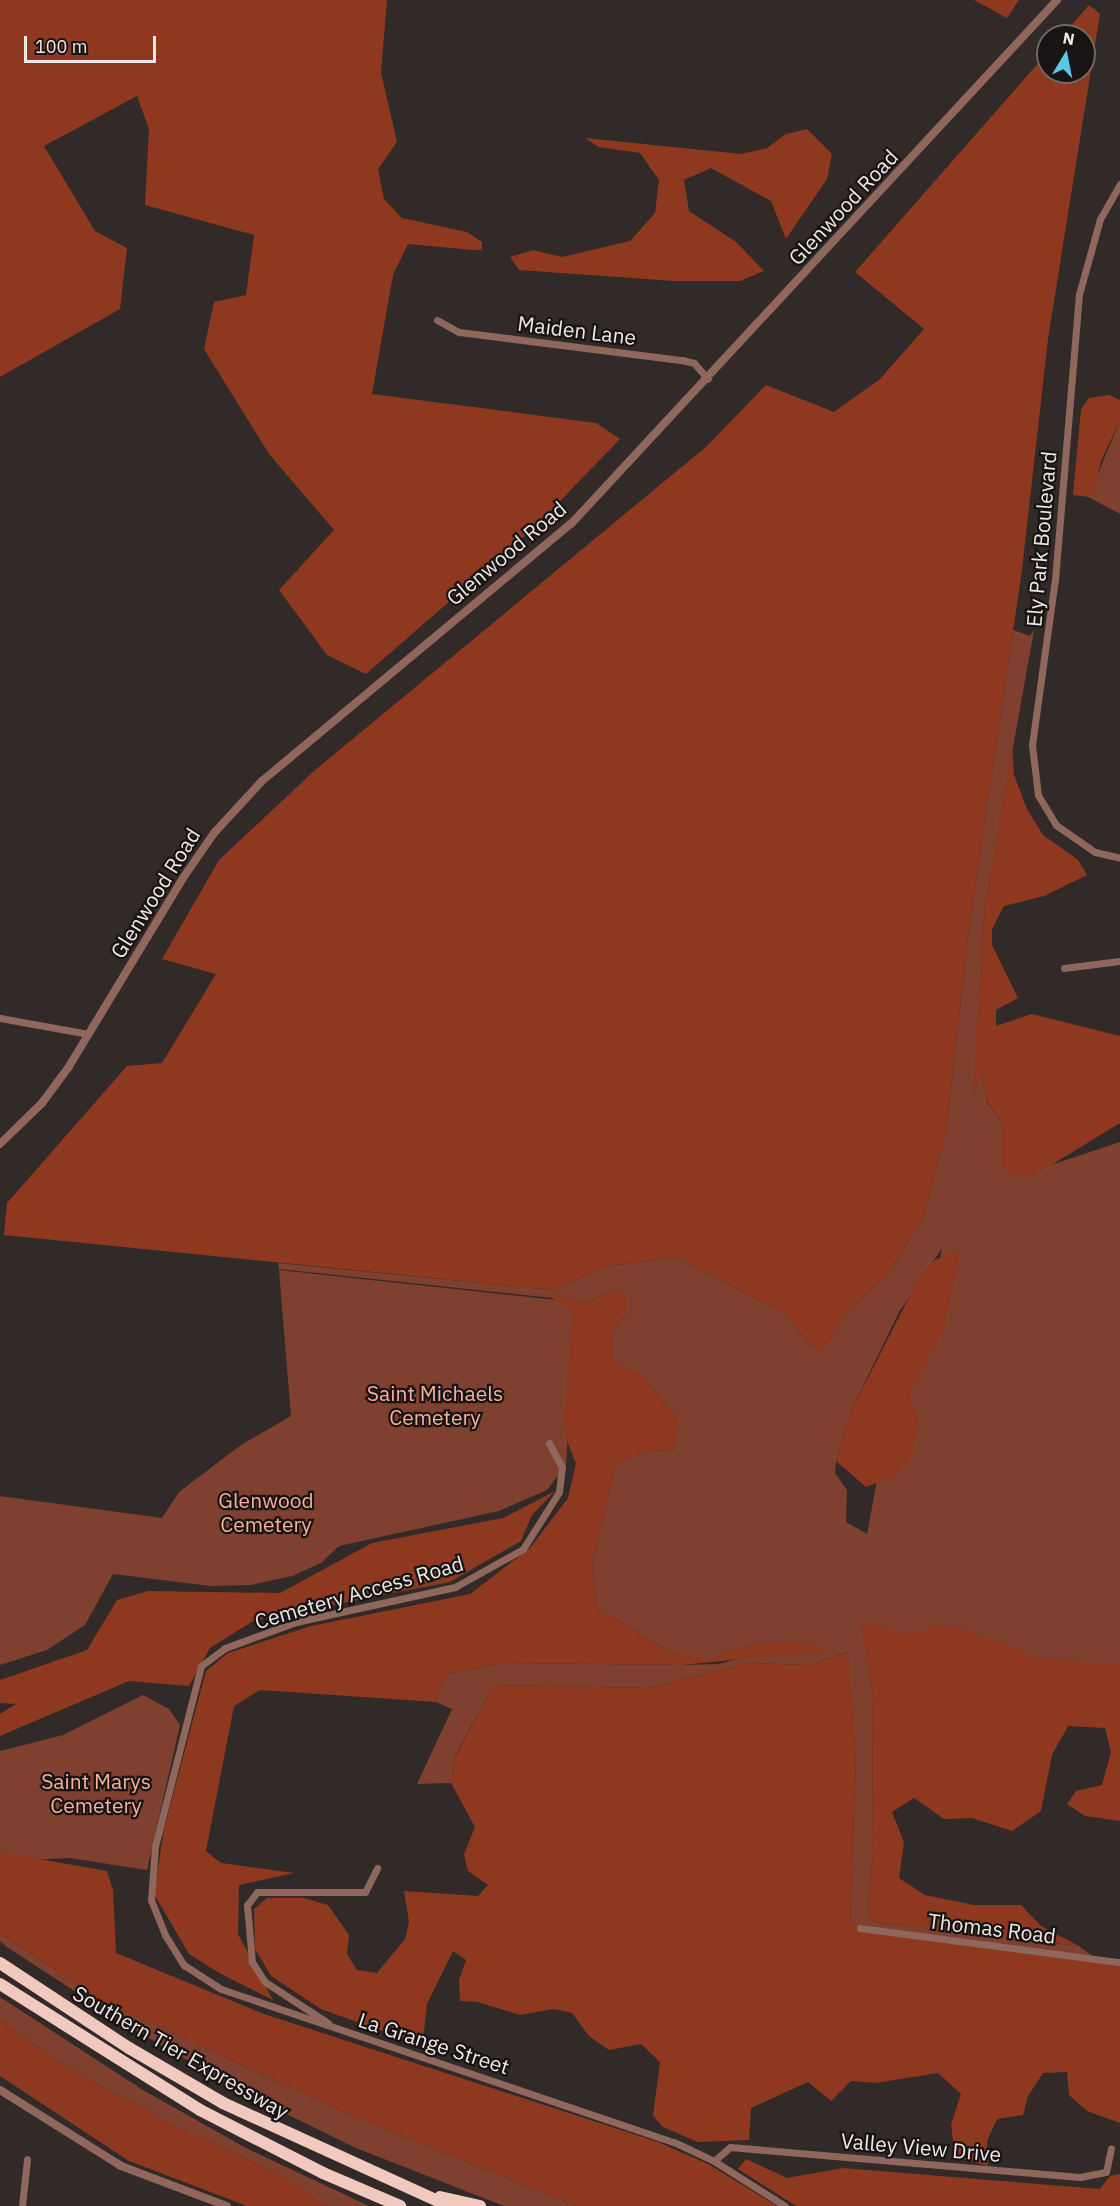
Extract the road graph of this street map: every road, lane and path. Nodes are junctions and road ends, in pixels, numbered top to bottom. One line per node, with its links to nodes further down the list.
1 (1057, 0): 4 (street, Glenwood Road)
2 (1120, 184): 5 (street, Ely Park Boulevard)
3 (438, 320): 4 (street, Maiden Lane)
4 (708, 379): 9 (street, Glenwood Road)
5 (1120, 858)
6 (1120, 961): 7 (street)
7 (1064, 968)
8 (0, 1018): 9 (street)
9 (89, 1034): 10 (street, Glenwood Road)
10 (0, 1144)
11 (549, 1443): 12 (street, Cemetery Access Road)
12 (154, 1849): 18 (street, La Grange Street)
13 (377, 1868): 18 (street)
14 (860, 1928): 15 (street, Thomas Road)
15 (1120, 1962)
16 (0, 1963): 23 (highway, Southern Tier Expressway)
17 (0, 1984): 26 (highway, Southern Tier Expressway)
18 (341, 2031): 22 (street, La Grange Street)
19 (0, 2090): 25 (street)
20 (1111, 2149): 22 (street, Valley View Drive)
21 (27, 2159): 24 (street)
22 (714, 2161): 29 (street, La Grange Street)
23 (401, 2187): 27 (highway, Southern Tier Expressway); 28 (highway)
24 (22, 2206)
25 (226, 2206)
26 (400, 2206)
27 (449, 2206)
28 (480, 2206)
29 (785, 2206)

